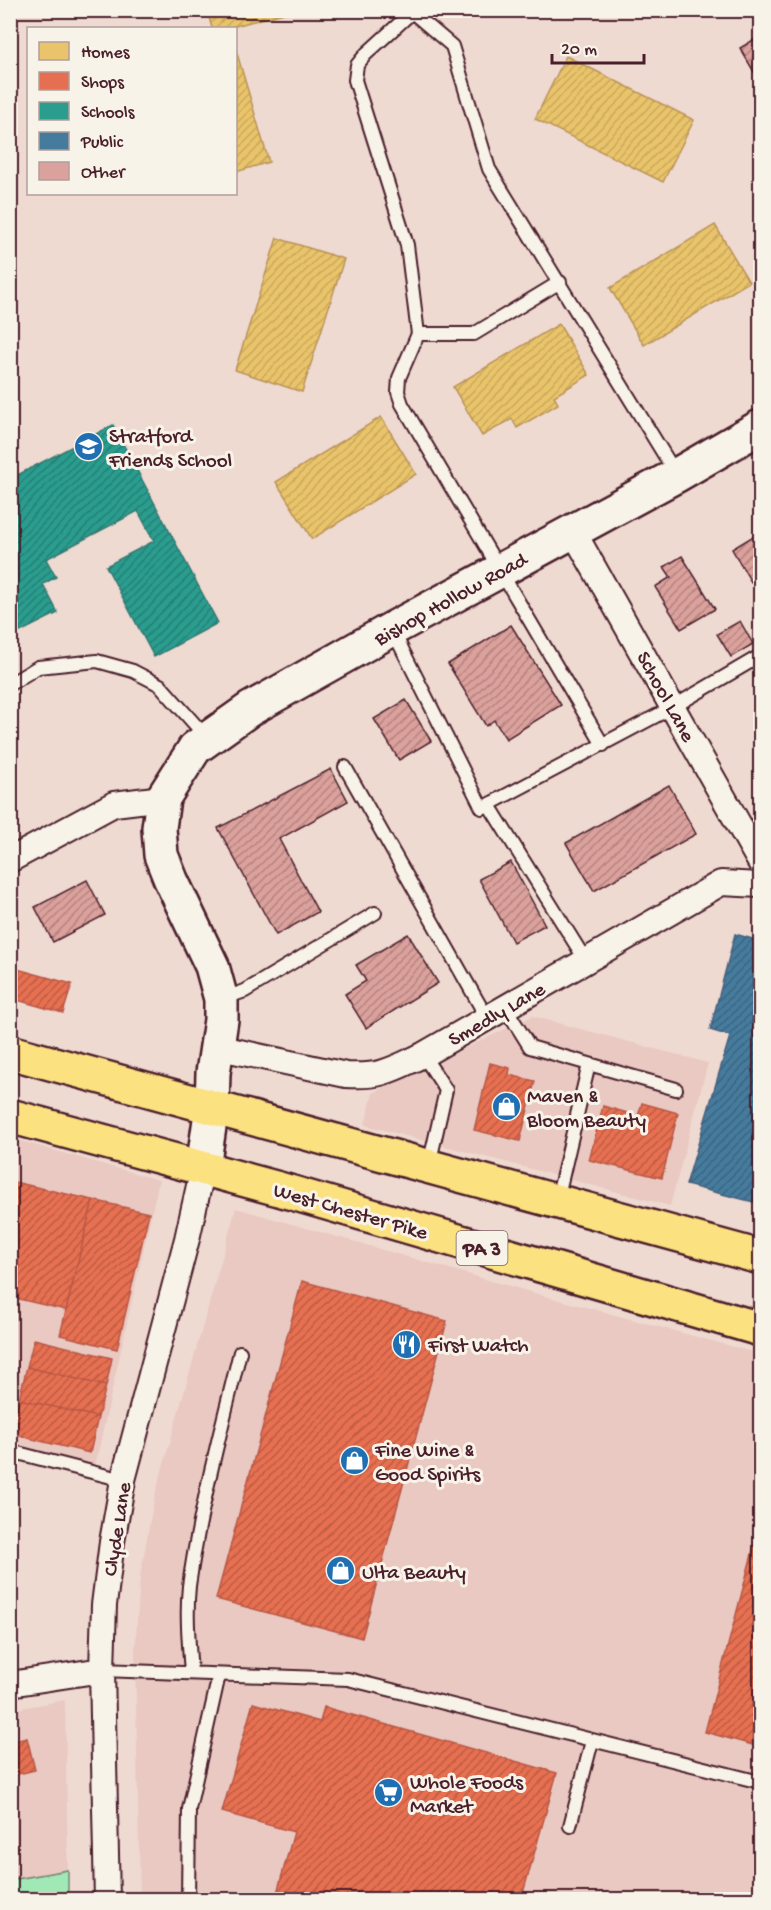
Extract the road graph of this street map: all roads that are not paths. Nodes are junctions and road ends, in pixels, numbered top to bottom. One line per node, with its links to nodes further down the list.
1 (412, 11): 2 (lane); 3 (lane)
2 (560, 282): 3 (lane); 5 (lane)
3 (418, 334): 7 (lane)
4 (760, 427): 5 (street, Bishop Hollow Road)
5 (677, 475): 6 (street, Bishop Hollow Road)
6 (573, 531): 7 (street, Bishop Hollow Road); 11 (street, School Lane)
7 (500, 571): 8 (street, Bishop Hollow Road); 13 (lane)
8 (392, 629): 12 (street, Bishop Hollow Road); 16 (lane)
9 (760, 656): 11 (lane)
10 (10, 684): 12 (lane)
11 (673, 707): 13 (lane); 18 (street, School Lane)
12 (208, 739): 15 (street, Bishop Hollow Road)
13 (603, 745): 16 (lane)
14 (345, 767): 23 (lane)
15 (163, 798): 17 (street); 22 (street, Bishop Hollow Road)
16 (489, 805): 21 (lane)
17 (10, 860)
18 (760, 862)
19 (760, 885): 21 (street, Smedly Lane)
20 (375, 913): 22 (lane)
21 (586, 961): 23 (street, Smedly Lane)
22 (221, 999): 24 (street, Bishop Hollow Road)
23 (496, 1013): 26 (street, Smedly Lane); 27 (lane)
24 (216, 1047): 26 (street, Smedly Lane); 29 (street, Bishop Hollow Road)
25 (10, 1052): 29 (highway)
26 (423, 1055): 31 (lane)
27 (589, 1064): 28 (lane); 33 (lane)
28 (676, 1089)
29 (213, 1106): 31 (highway); 32 (street, Bishop Hollow Road)
30 (10, 1116): 32 (highway, West Chester Pike / PA 3)
31 (428, 1166): 33 (highway)
32 (203, 1168): 35 (highway, West Chester Pike / PA 3); 38 (street, Clyde Lane)
33 (556, 1202): 34 (highway)
34 (760, 1257)
35 (760, 1329)
36 (240, 1352): 40 (lane)
37 (10, 1451): 38 (lane)
38 (123, 1480): 39 (street, Clyde Lane)
39 (102, 1670): 40 (lane); 42 (street); 46 (street, Clyde Lane)
40 (191, 1673): 41 (lane)
41 (219, 1675): 43 (lane); 47 (lane)
42 (10, 1684)
43 (592, 1741): 44 (lane); 45 (lane)
44 (760, 1782)
45 (570, 1826)
46 (107, 1899)
47 (188, 1899)

